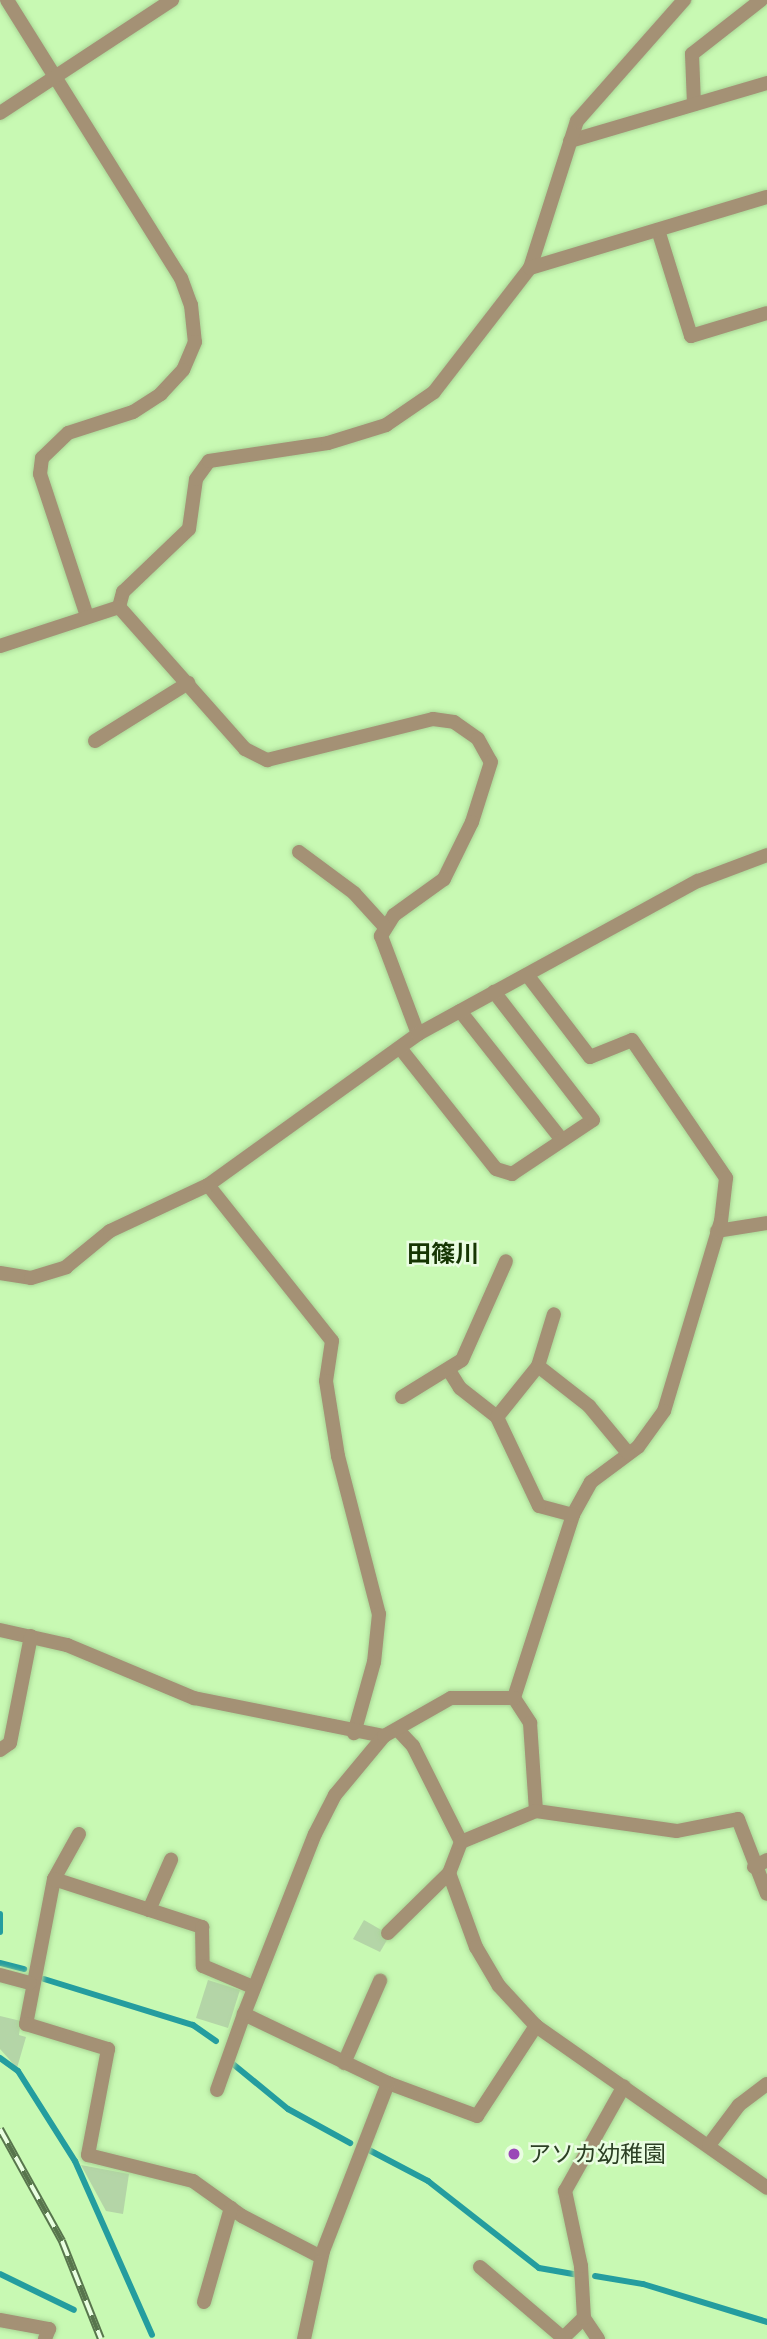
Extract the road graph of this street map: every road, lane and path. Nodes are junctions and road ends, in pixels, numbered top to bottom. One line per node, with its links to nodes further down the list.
1 (7, 0): 5 (street)
2 (172, 0): 5 (street)
3 (684, 0): 9 (street)
4 (761, 0): 7 (street)
5 (58, 78): 8 (street); 15 (street)
6 (767, 83): 7 (street)
7 (694, 104): 9 (street)
8 (0, 113)
9 (570, 141): 12 (street)
10 (767, 197): 11 (street)
11 (658, 230): 12 (street); 13 (street)
12 (530, 268): 14 (street)
13 (767, 313)
14 (119, 607): 15 (street); 17 (street)
15 (87, 616): 16 (street)
16 (0, 646)
17 (188, 683): 18 (street); 21 (street)
18 (95, 741)
19 (299, 852): 21 (street)
20 (767, 855): 22 (street)
21 (384, 926): 25 (street)
22 (528, 976): 23 (street); 30 (street)
23 (494, 992): 24 (street); 27 (street)
24 (460, 1011): 25 (street); 27 (street)
25 (418, 1034): 26 (street)
26 (400, 1048): 27 (street); 28 (street)
27 (562, 1140)
28 (208, 1185): 32 (street); 43 (street)
29 (767, 1223): 30 (street)
30 (717, 1231): 38 (street)
31 (506, 1261): 35 (street)
32 (0, 1273)
33 (554, 1314): 34 (street)
34 (538, 1366): 37 (street); 38 (street)
35 (450, 1372): 36 (street); 37 (street)
36 (402, 1397)
37 (497, 1417): 39 (street)
38 (628, 1453): 39 (street)
39 (573, 1515): 42 (street)
40 (0, 1630): 41 (street)
41 (31, 1636): 43 (street); 45 (street)
42 (514, 1698): 44 (street); 46 (street)
43 (355, 1733): 44 (street)
44 (391, 1733): 48 (street); 59 (street)
45 (0, 1750)
46 (536, 1811): 48 (street); 50 (street)
47 (79, 1834): 52 (street)
48 (461, 1842): 51 (street)
49 (171, 1860): 54 (street)
50 (760, 1864): 53 (street)
51 (449, 1872): 55 (street); 61 (street)
52 (54, 1879): 54 (street); 58 (street)
53 (767, 1894)
54 (149, 1910): 59 (street)
55 (388, 1933)
56 (0, 1975): 58 (street)
57 (380, 1981): 62 (street)
58 (30, 1983): 69 (street)
59 (253, 1987): 60 (street)
60 (244, 2014): 62 (street); 66 (street)
61 (536, 2026): 63 (street); 65 (street)
62 (344, 2063): 63 (street)
63 (388, 2083): 70 (street)
64 (767, 2084): 67 (street)
65 (624, 2087): 67 (street); 73 (street)
66 (217, 2090)
67 (709, 2144): 68 (street)
68 (767, 2188)
69 (230, 2208): 70 (street); 72 (street)
70 (321, 2257): 76 (street)
71 (480, 2267): 73 (street)
72 (204, 2302)
73 (584, 2318): 77 (street)
74 (0, 2320): 75 (street)
75 (45, 2339)
76 (304, 2339)
77 (598, 2339)

